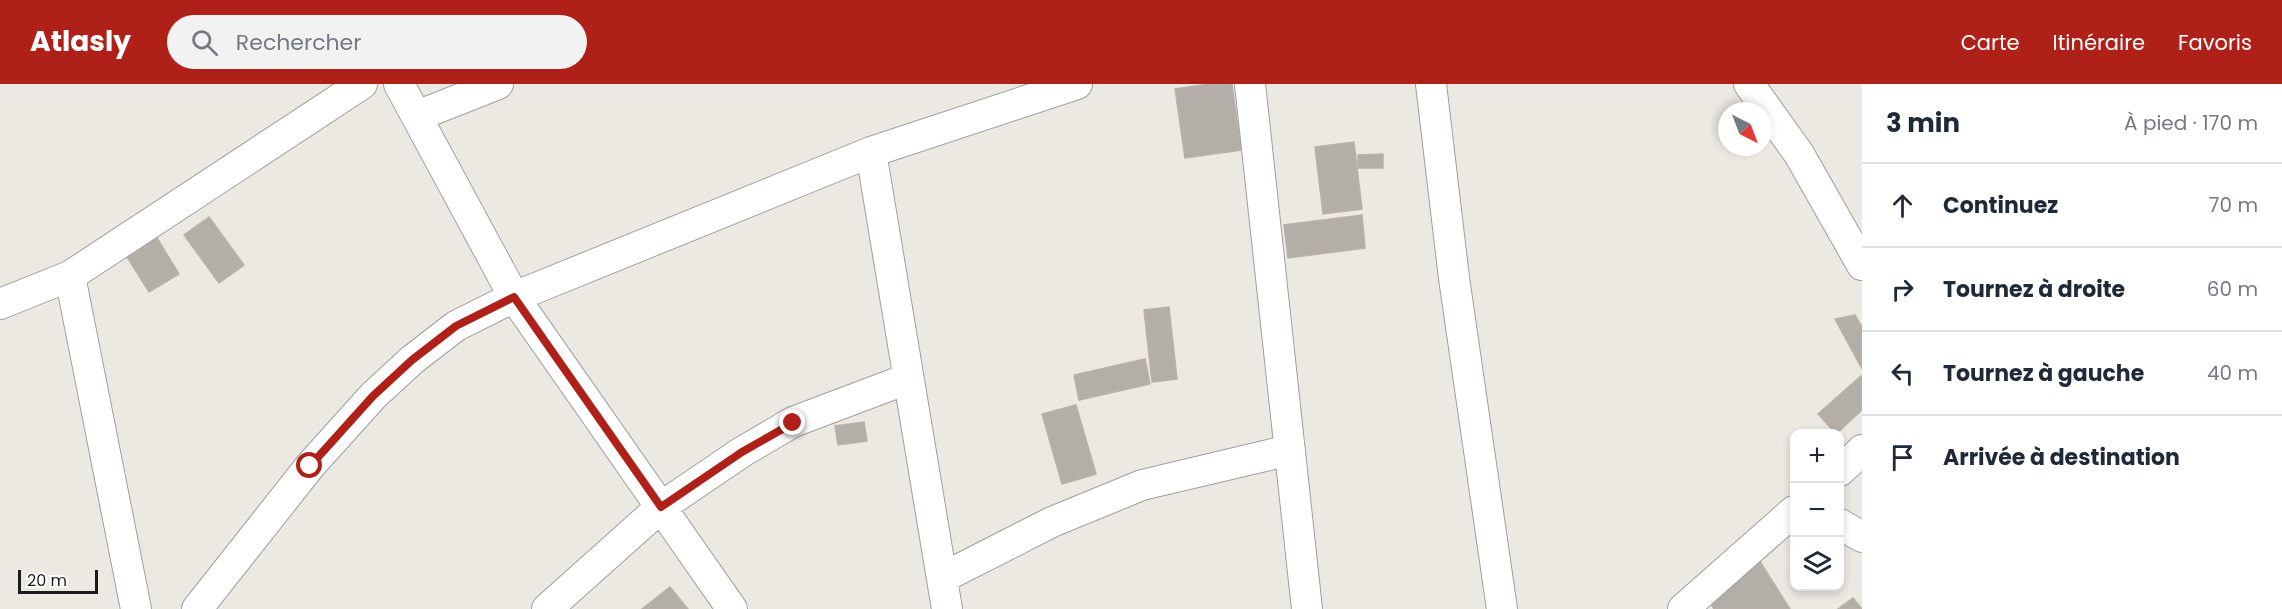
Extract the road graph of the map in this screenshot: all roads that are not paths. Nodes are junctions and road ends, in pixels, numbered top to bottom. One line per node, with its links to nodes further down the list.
1 (362, 84): 12 (street)
2 (399, 84): 9 (street)
3 (498, 84): 9 (street)
4 (1077, 84): 8 (street)
5 (1250, 84): 16 (street)
6 (1431, 84): 31 (street)
7 (1749, 84): 11 (street)
8 (1035, 90): 10 (street)
9 (417, 117): 13 (street)
10 (871, 152): 13 (street); 15 (street)
11 (1862, 266)
12 (70, 276): 14 (street); 25 (street)
13 (514, 297): 19 (street); 26 (street)
14 (0, 304)
15 (908, 379): 19 (street); 23 (street)
16 (1290, 450): 23 (street); 30 (street)
17 (1862, 450): 18 (street)
18 (1844, 466)
19 (661, 507): 27 (street); 28 (street)
20 (1790, 515): 24 (street)
21 (1844, 527): 22 (street)
22 (1862, 537)
23 (942, 578): 29 (street)
24 (1693, 605)
25 (136, 609)
26 (198, 609)
27 (547, 609)
28 (732, 609)
29 (948, 609)
30 (1307, 609)
31 (1502, 609)

